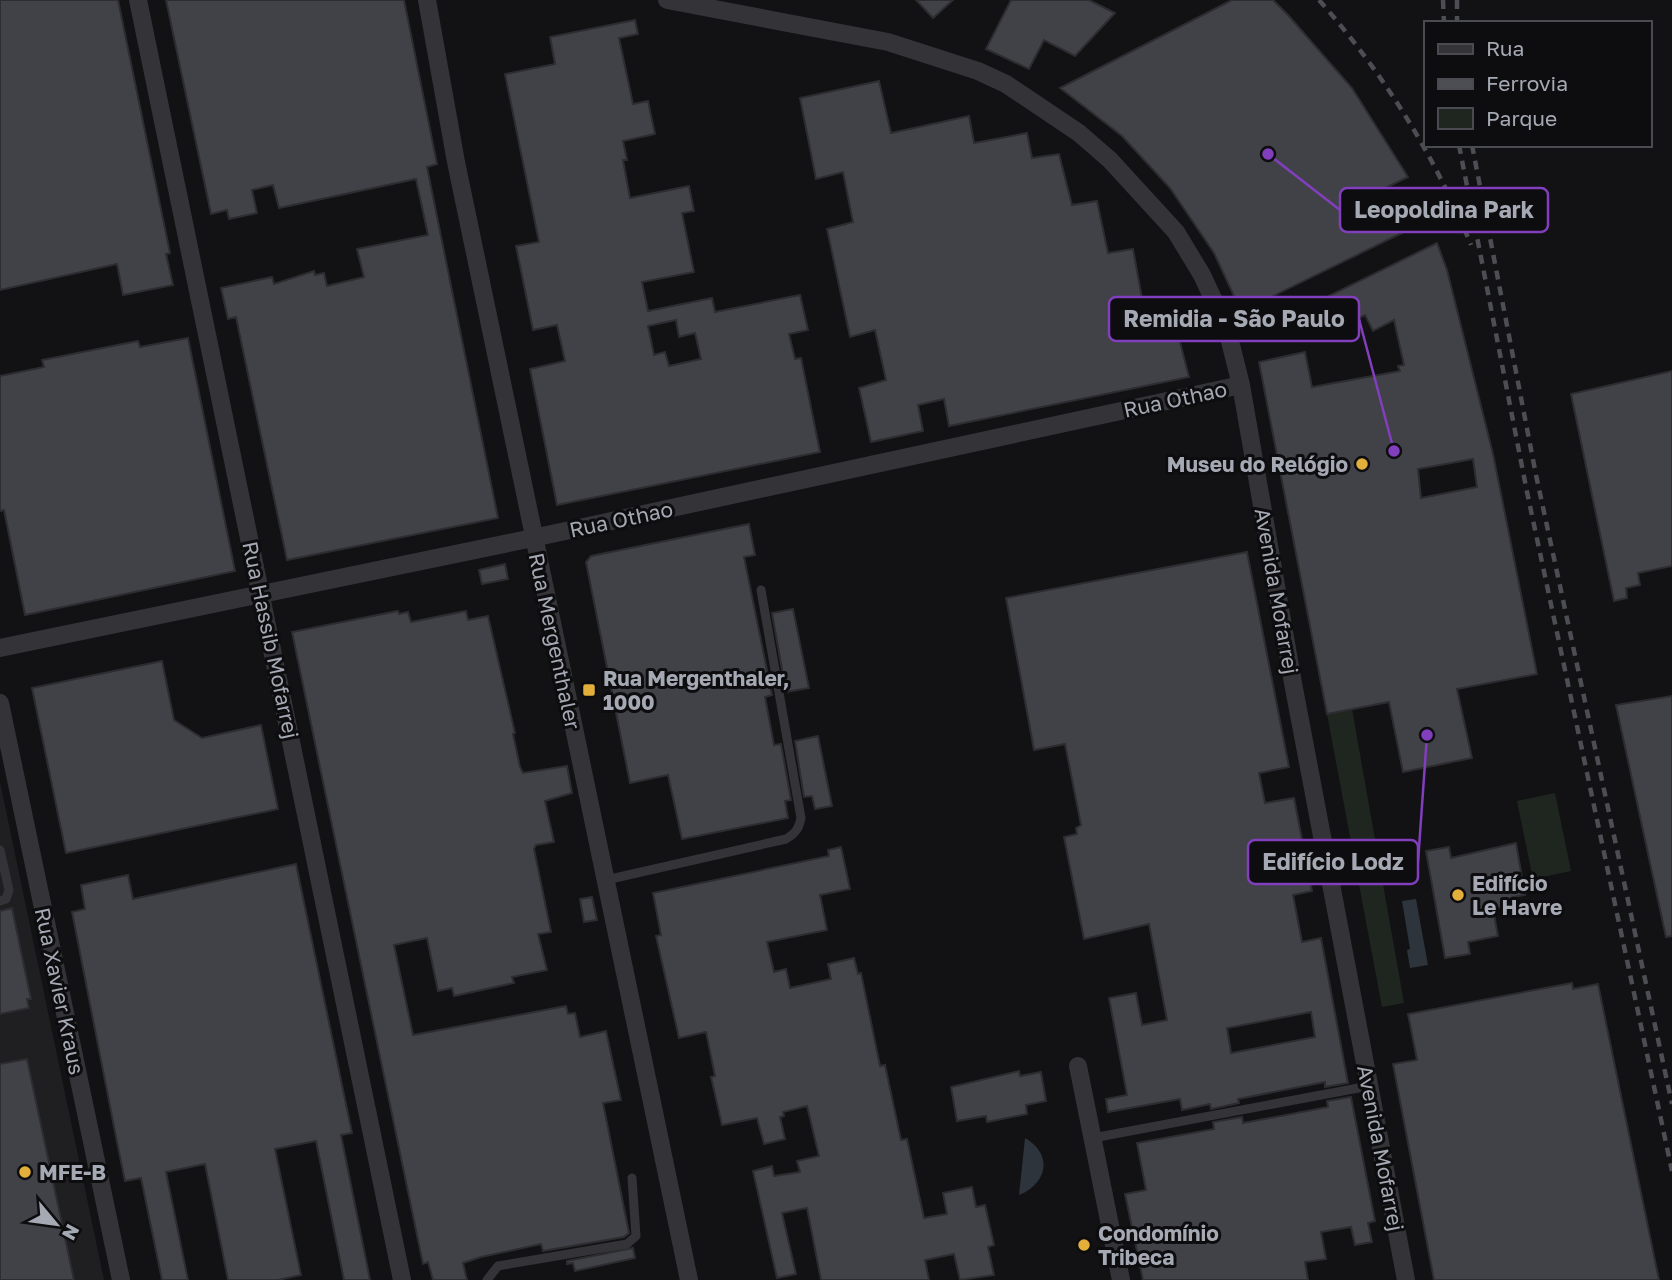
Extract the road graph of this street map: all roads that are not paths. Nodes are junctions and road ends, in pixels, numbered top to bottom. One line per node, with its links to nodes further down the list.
1 (138, 0): 7 (street, Rua Hassib Mofarrej)
2 (427, 0): 5 (street, Rua Mergenthaler)
3 (667, 0): 4 (street, Avenida Mofarrej)
4 (1241, 385): 5 (street, Rua Othao); 14 (street, Avenida Mofarrej)
5 (533, 538): 7 (street, Rua Othao); 11 (street, Rua Mergenthaler)
6 (761, 590): 11 (lane)
7 (262, 594): 8 (street, Rua Othao); 18 (street, Rua Hassib Mofarrej)
8 (0, 648)
9 (0, 703): 17 (street, Rua Xavier Kraus)
10 (0, 850): 12 (lane)
11 (606, 880): 20 (street, Rua Mergenthaler)
12 (0, 901)
13 (1078, 1066): 15 (street)
14 (1369, 1086): 15 (lane); 22 (street, Avenida Mofarrej)
15 (1093, 1138): 21 (street)
16 (632, 1178): 19 (lane)
17 (121, 1280)
18 (402, 1280)
19 (486, 1280)
20 (687, 1280)
21 (1121, 1280)
22 (1406, 1280)

